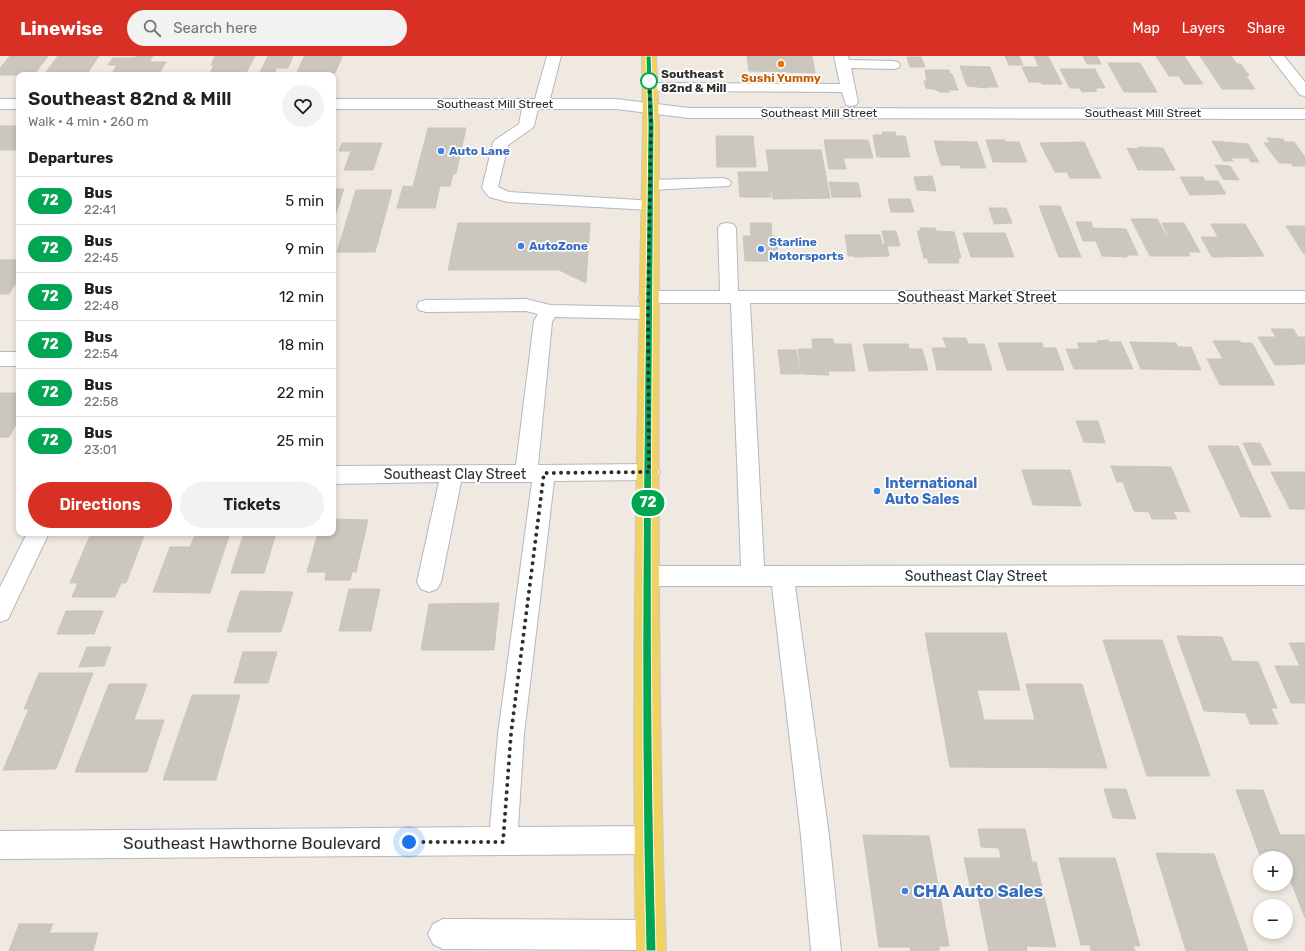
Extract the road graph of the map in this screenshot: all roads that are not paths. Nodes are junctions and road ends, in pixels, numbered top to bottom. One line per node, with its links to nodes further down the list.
1 (554, 56): 12 (street)
2 (649, 56): 6 (main road)
3 (1277, 56): 8 (street)
4 (842, 60): 5 (street); 7 (street)
5 (893, 65)
6 (649, 87): 7 (street); 13 (main road)
7 (848, 88): 14 (street)
8 (1305, 92)
9 (0, 104): 10 (street)
10 (16, 104)
11 (336, 104): 12 (street, Southeast Mill Street)
12 (536, 104): 13 (street, Southeast Mill Street); 18 (street)
13 (650, 108): 14 (street, Southeast Mill Street); 17 (main road)
14 (853, 113): 15 (street, Southeast Mill Street)
15 (1305, 114)
16 (723, 183): 17 (street)
17 (650, 185): 18 (main road)
18 (649, 205): 22 (main road)
19 (727, 228): 20 (street)
20 (735, 297): 21 (street, Southeast Market Street); 22 (street, Southeast Market Street); 34 (street)
21 (1305, 297)
22 (648, 305): 24 (street, Southeast Market Street); 27 (main road)
23 (426, 306): 24 (street, Southeast Market Street)
24 (550, 311): 28 (street)
25 (0, 359): 26 (street)
26 (16, 359)
27 (649, 472): 28 (street, Southeast Clay Street); 33 (main road)
28 (535, 473): 29 (street, Southeast Clay Street); 39 (street)
29 (452, 474): 30 (street, Southeast Clay Street); 36 (street)
30 (336, 475)
31 (37, 536): 37 (street)
32 (1305, 575): 35 (street, Southeast Clay Street)
33 (647, 576): 34 (street, Southeast Clay Street); 38 (main road)
34 (753, 576): 35 (street, Southeast Clay Street)
35 (782, 576): 44 (street)
36 (429, 582)
37 (0, 612)
38 (648, 840): 39 (street, Southeast Hawthorne Boulevard); 43 (main road)
39 (503, 842): 40 (street, Southeast Hawthorne Boulevard)
40 (0, 845)
41 (443, 934): 42 (street)
42 (561, 943): 43 (street)
43 (651, 943)
44 (826, 951)

